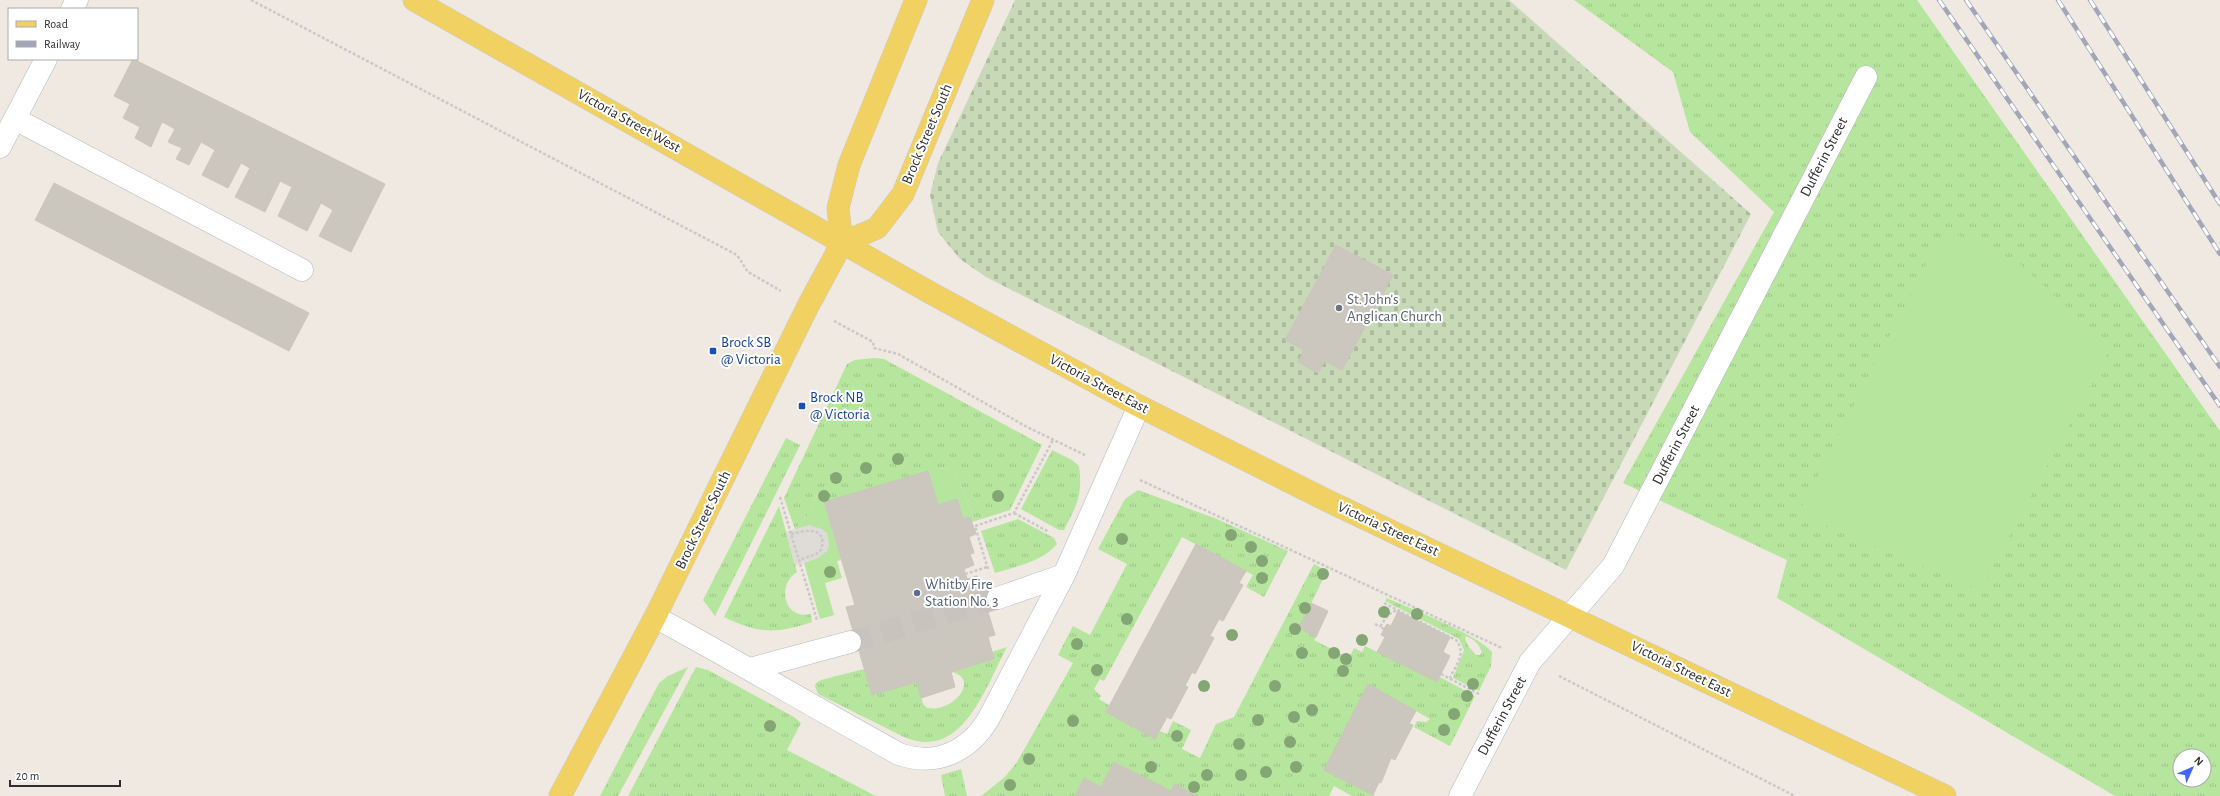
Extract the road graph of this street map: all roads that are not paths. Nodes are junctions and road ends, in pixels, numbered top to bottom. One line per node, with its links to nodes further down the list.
1 (414, 0): 8 (main road, Victoria Street West)
2 (916, 0): 8 (main road)
3 (983, 0): 8 (main road, Brock Street South)
4 (45, 60): 6 (street)
5 (1866, 78): 13 (street, Dufferin Street)
6 (15, 119): 7 (street); 9 (street)
7 (0, 147)
8 (842, 243): 10 (main road, Victoria Street East); 14 (main road, Brock Street South)
9 (302, 270)
10 (1139, 406): 11 (street); 13 (main road, Victoria Street East)
11 (1064, 575): 12 (street); 16 (street)
12 (998, 598)
13 (1571, 616): 18 (street, Dufferin Street); 19 (main road, Victoria Street East)
14 (655, 617): 16 (street); 17 (main road, Brock Street South)
15 (850, 642): 16 (street)
16 (750, 668)
17 (560, 796)
18 (1460, 796)
19 (1945, 796)

